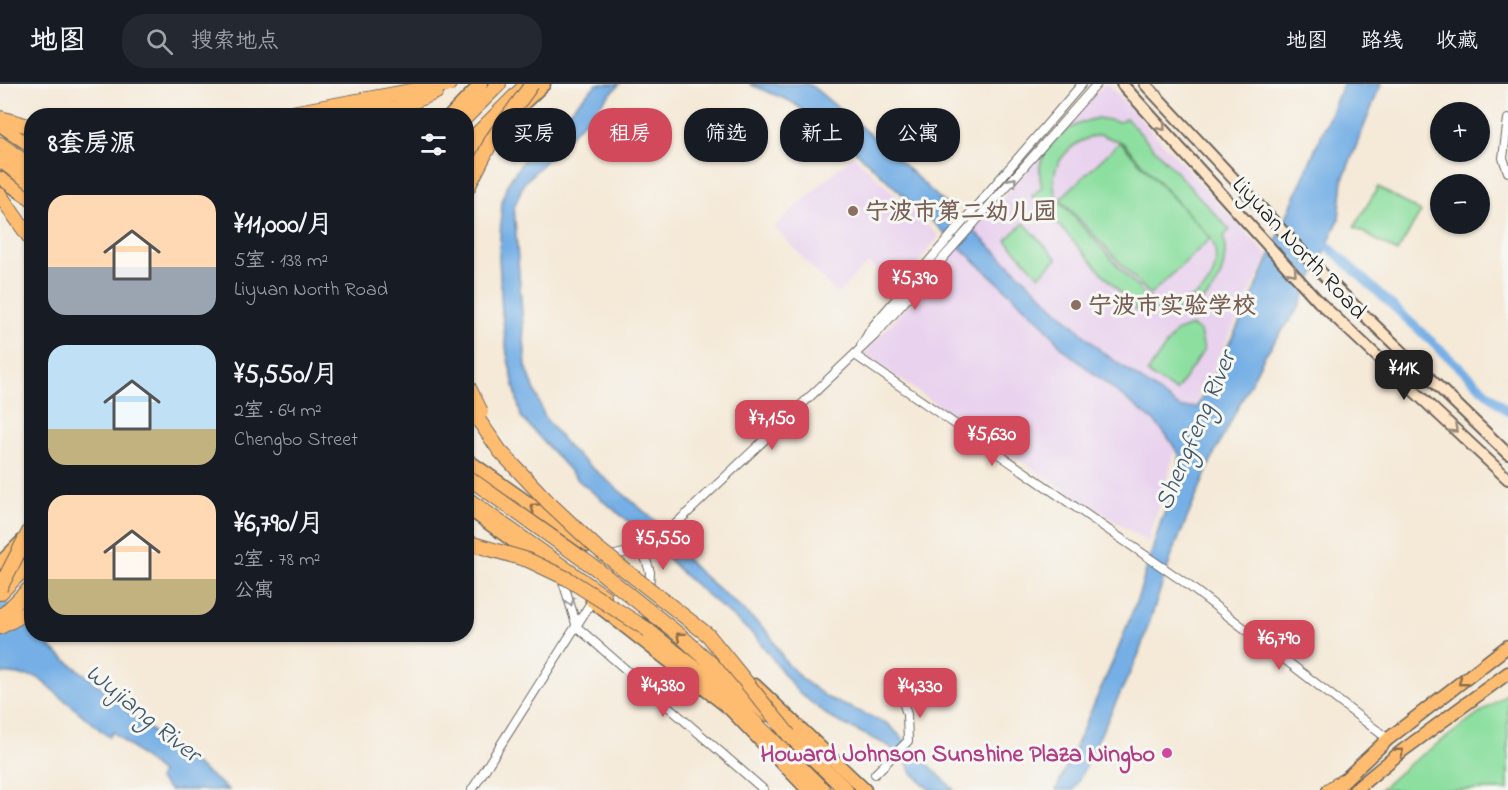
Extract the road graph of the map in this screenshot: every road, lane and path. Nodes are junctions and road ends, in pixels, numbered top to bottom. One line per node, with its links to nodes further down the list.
1 (449, 84): 12 (highway)
2 (454, 84): 13 (highway)
3 (481, 84): 14 (main road)
4 (499, 84): 15 (highway)
5 (527, 84): 20 (highway)
6 (532, 84): 27 (highway, bridge)
7 (544, 84): 23 (main road)
8 (1082, 84): 32 (street)
9 (1097, 84): 32 (street, one-way to 9)
10 (1122, 84): 40 (main road, Liyuan North Road, one-way to 40)
11 (1145, 84): 38 (main road, Liyuan North Road)
12 (319, 108)
13 (398, 108)
14 (458, 108)
15 (474, 109)
16 (0, 118): 19 (highway)
17 (1508, 119): 26 (street)
18 (0, 125): 21 (main road)
19 (24, 125)
20 (474, 137)
21 (24, 142)
22 (0, 144): 25 (highway)
23 (474, 150)
24 (0, 160): 28 (highway)
25 (24, 161)
26 (1508, 172)
27 (474, 175)
28 (24, 177)
29 (0, 178): 30 (main road)
30 (24, 194)
31 (0, 195): 33 (highway)
32 (971, 222): 34 (street)
33 (24, 230)
34 (855, 355): 47 (street); 66 (street)
35 (474, 398): 37 (highway, bridge)
36 (474, 414): 37 (highway, bridge)
37 (500, 451): 65 (highway, bridge)
38 (1508, 454)
39 (474, 465): 48 (main road, one-way to 39)
40 (1508, 479)
41 (474, 482): 65 (highway, one-way to 41, bridge)
42 (474, 504): 61 (highway, bridge)
43 (474, 513): 51 (main road)
44 (24, 539): 49 (main road)
45 (24, 542): 52 (highway, bridge)
46 (474, 544): 61 (highway, bridge)
47 (645, 553): 48 (street); 53 (street)
48 (605, 558): 53 (main road)
49 (0, 563)
50 (24, 568): 52 (highway)
51 (562, 578): 56 (main road); 60 (street, one-way to 60)
52 (0, 590)
53 (649, 593): 74 (main road)
54 (24, 596): 58 (highway)
55 (24, 597): 58 (main road)
56 (592, 601): 60 (street); 71 (main road)
57 (24, 614): 59 (highway)
58 (0, 620)
59 (0, 627)
60 (577, 627): 69 (street); 70 (street)
61 (648, 630): 72 (highway)
62 (1508, 646): 66 (main road, one-way to 66)
63 (1508, 673): 75 (main road, one-way to 63)
64 (903, 702): 67 (street)
65 (789, 735): 73 (highway)
66 (1388, 739): 68 (main road)
67 (875, 774)
68 (1335, 787)
69 (472, 790)
70 (764, 790)
71 (808, 790)
72 (823, 790)
73 (846, 790)
74 (865, 790)
75 (1355, 790)

